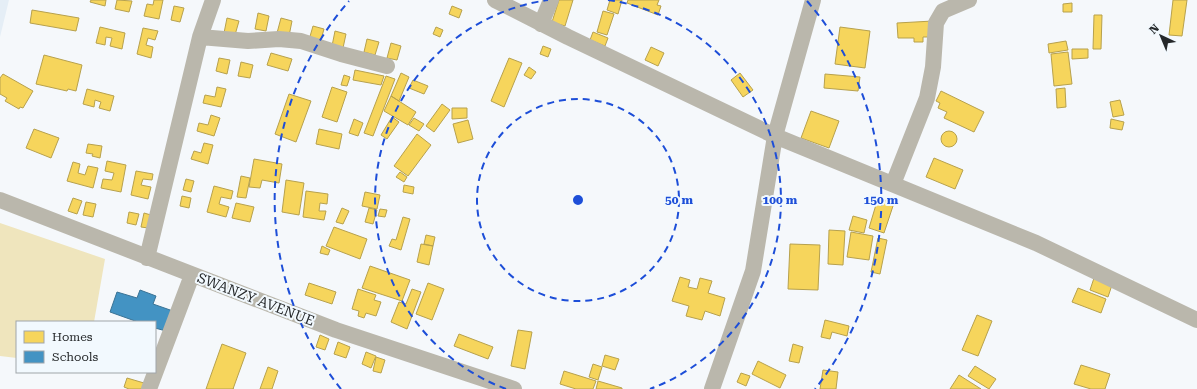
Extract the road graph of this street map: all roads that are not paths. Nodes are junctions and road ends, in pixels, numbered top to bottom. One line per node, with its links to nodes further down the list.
1 (213, 0): 7 (street)
2 (495, 0): 6 (street)
3 (551, 0): 6 (street)
4 (813, 0): 9 (street)
5 (970, 0): 10 (street)
6 (541, 24): 9 (street)
7 (200, 37): 8 (street); 12 (street)
8 (387, 66)
9 (776, 136): 10 (street); 19 (street)
10 (894, 184): 14 (street)
11 (0, 200): 12 (street, SWANZY AVENUE)
12 (147, 258): 13 (street, SWANZY AVENUE)
13 (192, 275): 15 (street); 18 (street, SWANZY AVENUE)
14 (1197, 320)
15 (156, 370)
16 (155, 373): 17 (street)
17 (149, 389)
18 (514, 389)
19 (712, 389)

